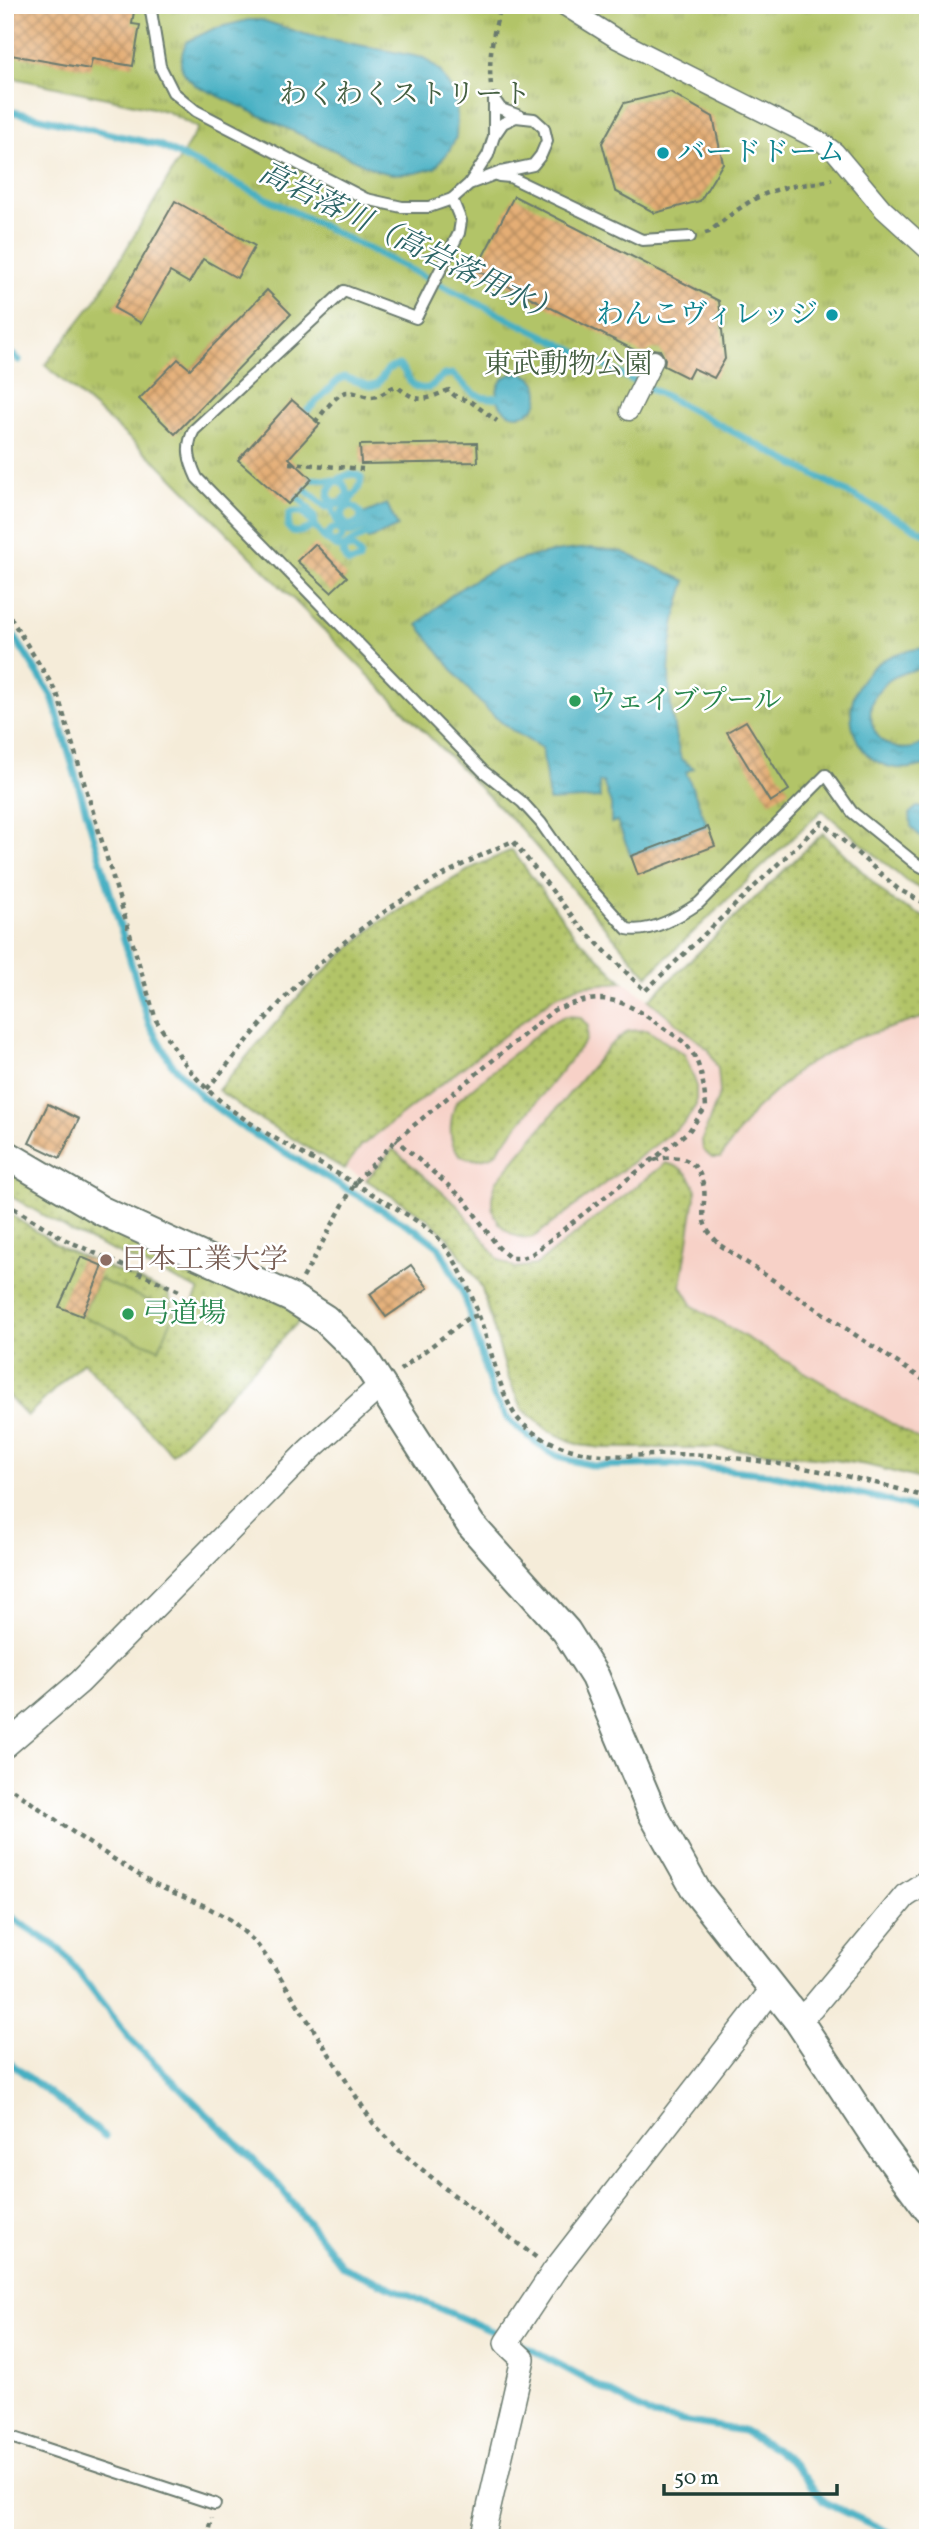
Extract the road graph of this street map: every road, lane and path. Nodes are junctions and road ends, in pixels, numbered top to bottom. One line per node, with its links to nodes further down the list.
1 (150, 5): 12 (lane)
2 (502, 5): 4 (path)
3 (563, 5): 8 (street)
4 (494, 99): 5 (lane); 6 (lane)
5 (534, 119): 6 (lane); 7 (lane)
6 (494, 136): 10 (lane)
7 (541, 155): 9 (lane); 11 (lane)
8 (848, 168): 13 (path); 14 (street)
9 (486, 178): 10 (lane); 11 (lane)
10 (470, 184): 12 (lane)
11 (544, 194): 13 (lane)
12 (452, 199): 22 (lane)
13 (690, 237)
14 (928, 250)
15 (653, 360): 16 (street)
16 (629, 411)
17 (497, 421): 18 (path)
18 (315, 422)
19 (289, 464): 20 (path)
20 (363, 468)
21 (5, 609): 24 (path)
22 (928, 870)
23 (928, 905): 24 (path)
24 (207, 1089): 28 (path)
25 (396, 1140): 27 (path); 27 (path); 28 (path)
26 (5, 1154): 31 (street)
27 (650, 1161): 34 (path)
28 (355, 1183): 31 (path); 32 (path)
29 (5, 1203): 30 (path)
30 (179, 1291)
31 (292, 1298): 33 (street)
32 (479, 1315): 33 (path); 35 (path)
33 (390, 1378): 36 (street); 39 (street)
34 (928, 1383)
35 (928, 1498)
36 (5, 1746)
37 (5, 1784): 42 (path)
38 (928, 1881): 40 (street)
39 (774, 1987): 40 (street); 42 (street)
40 (798, 2020): 41 (street)
41 (928, 2209)
42 (554, 2271): 45 (street)
43 (5, 2435): 44 (lane)
44 (215, 2504)
45 (482, 2538)

